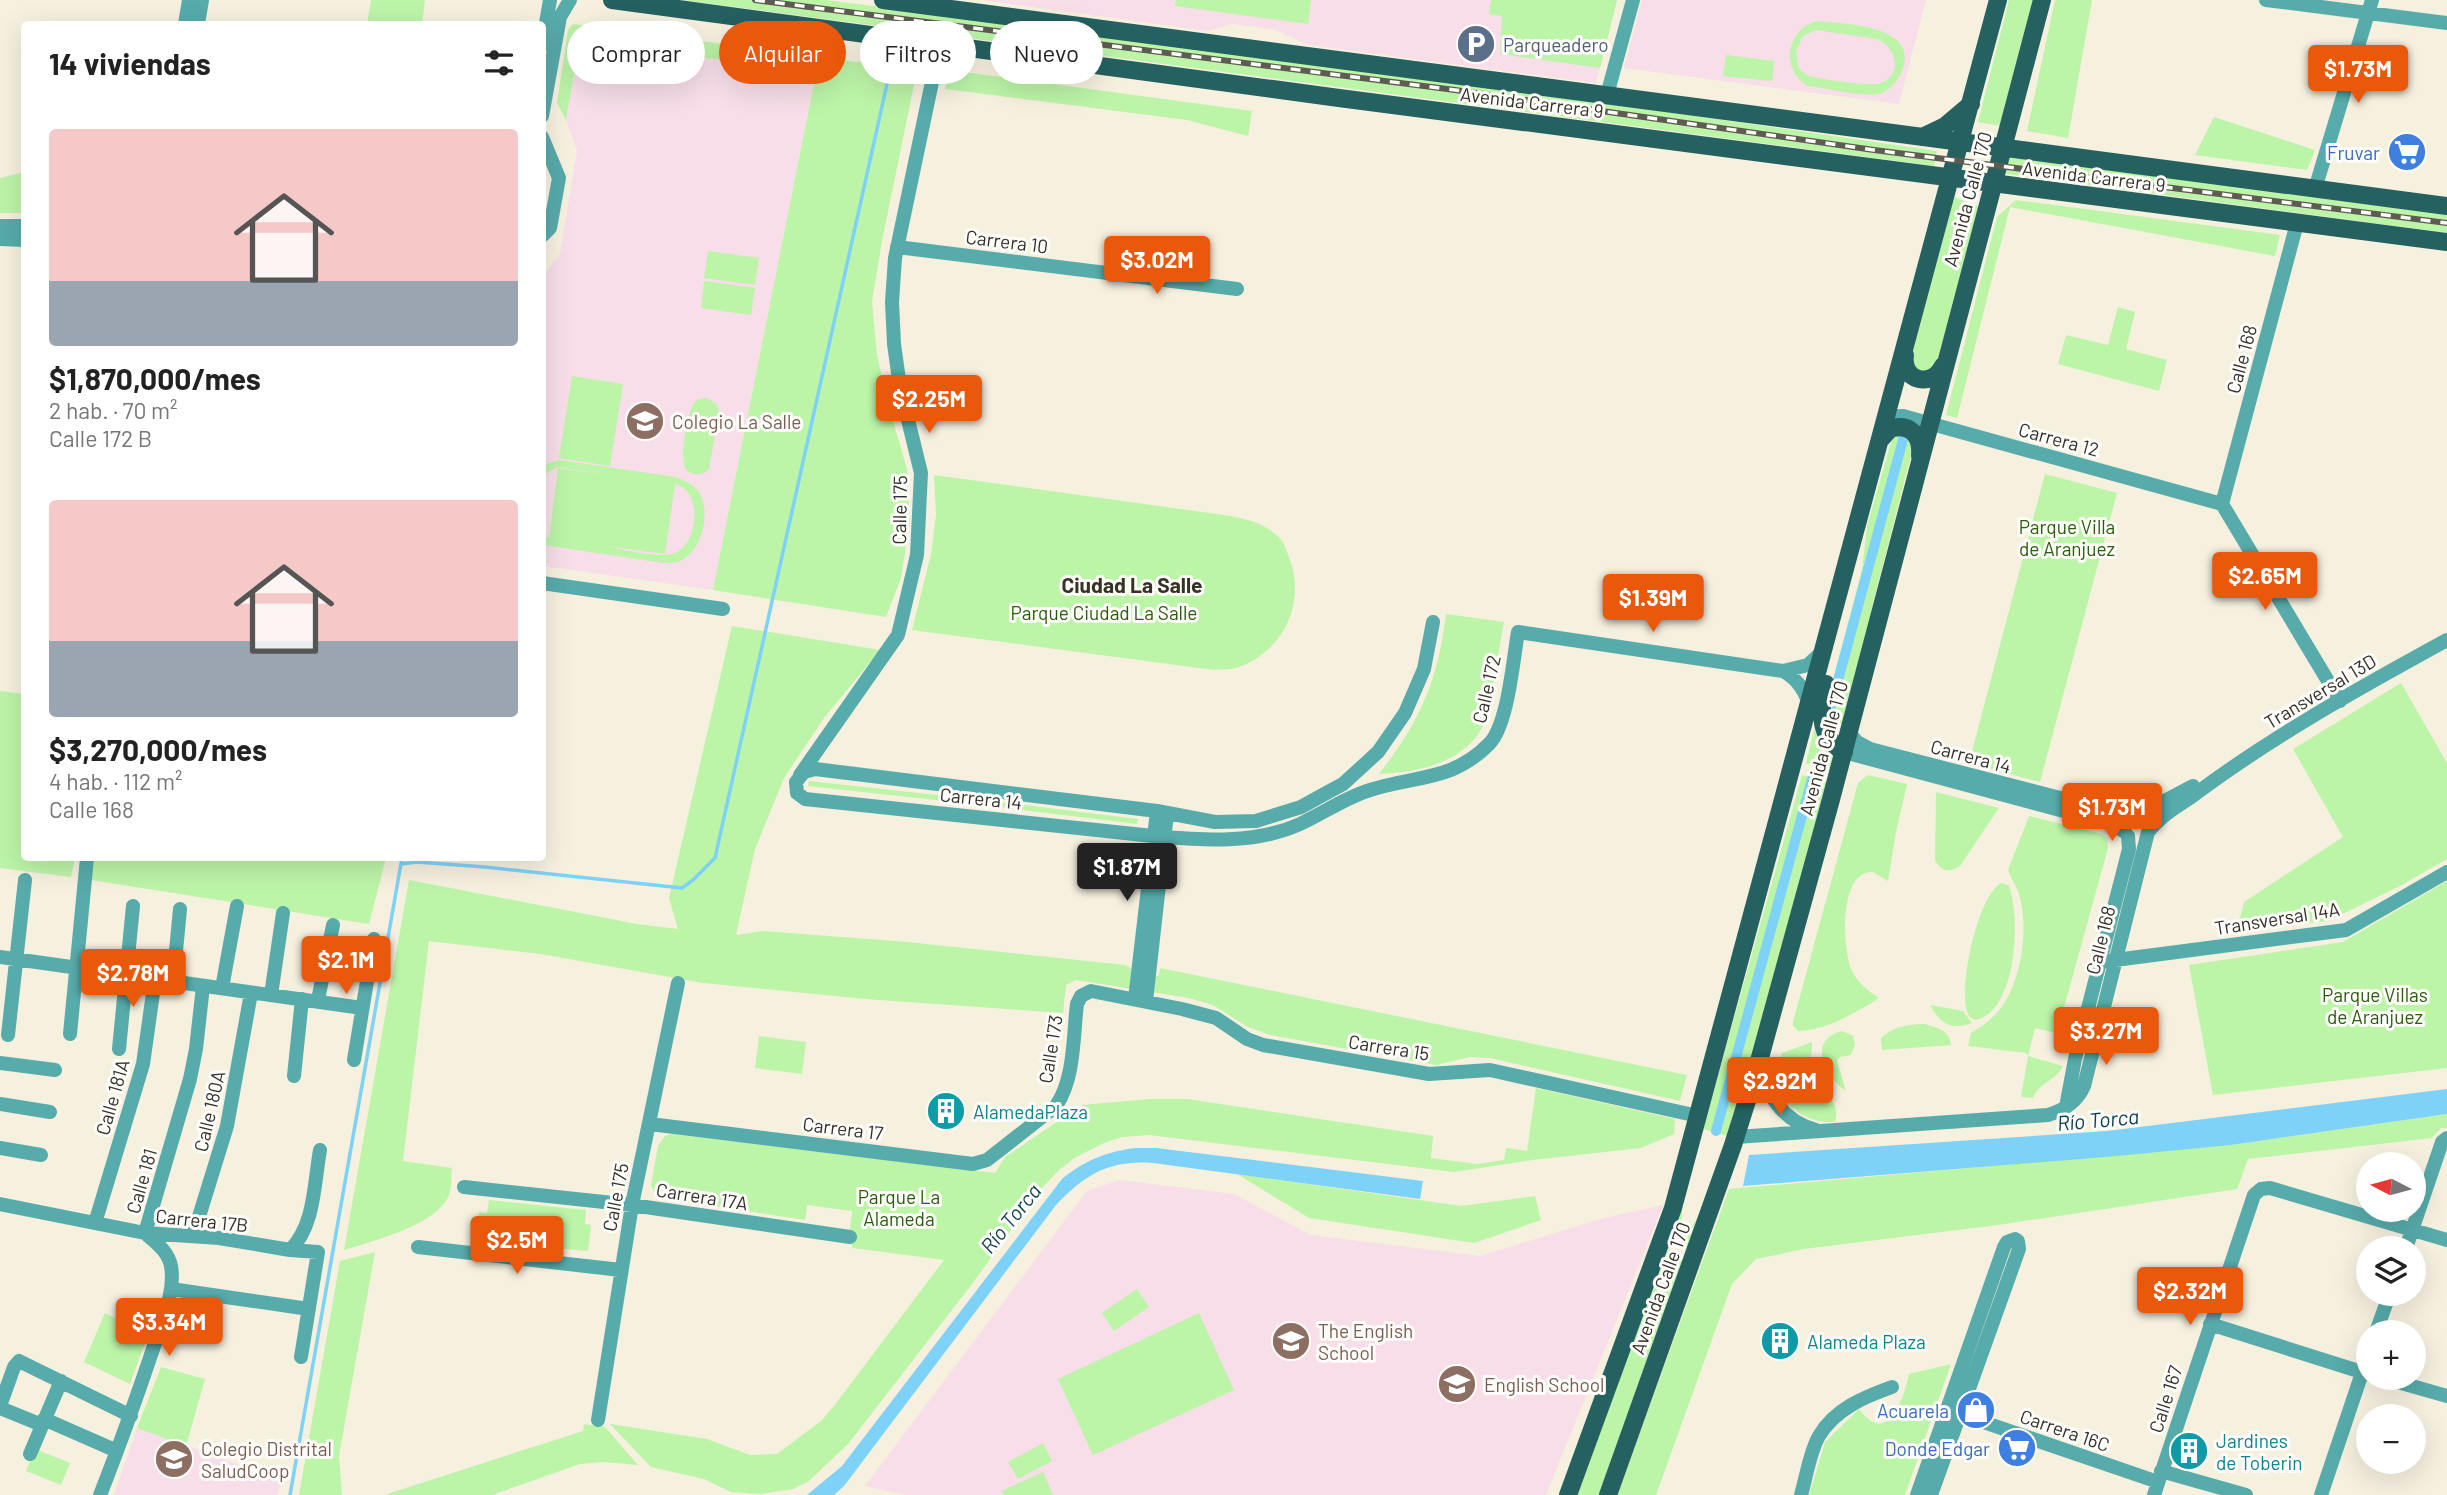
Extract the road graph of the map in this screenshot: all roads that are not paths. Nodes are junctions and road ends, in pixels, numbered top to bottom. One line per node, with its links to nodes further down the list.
1 (189, 0): 12 (street)
2 (202, 0): 13 (street)
3 (550, 0): 14 (street)
4 (570, 0): 19 (street)
5 (612, 0): 16 (main road, Avenida Carrera 9)
6 (883, 0): 20 (main road, Avenida Carrera 9)
7 (1633, 0): 20 (street)
8 (1998, 0): 21 (main road, Avenida Calle 170)
9 (2042, 0): 25 (main road, Avenida Calle 170)
10 (2266, 0): 11 (street)
11 (2370, 7): 15 (street); 29 (street)
12 (186, 21)
13 (198, 21)
14 (546, 23)
15 (2447, 23)
16 (860, 33)
17 (976, 49): 26 (main road, Avenida Carrera 9)
18 (932, 84): 39 (street, Calle 175)
19 (546, 93)
20 (1607, 95): 22 (main road, Avenida Carrera 9)
21 (1970, 104): 22 (main road); 23 (main road, Avenida Calle 170)
22 (1922, 137): 23 (main road, Avenida Carrera 9)
23 (1960, 142): 25 (main road, Avenida Carrera 9); 27 (main road, Avenida Calle 170)
24 (546, 147): 35 (street)
25 (2003, 148): 28 (main road, Avenida Calle 170); 29 (main road, Avenida Carrera 9)
26 (1912, 173): 27 (main road, Avenida Carrera 9); 31 (main road)
27 (1951, 178): 28 (main road, Avenida Carrera 9); 31 (main road, Avenida Calle 170)
28 (1993, 184): 32 (main road, Avenida Carrera 9); 42 (main road, Avenida Calle 170)
29 (2315, 189): 30 (main road, Avenida Carrera 9)
30 (2447, 206)
31 (1942, 212): 41 (main road, Avenida Calle 170)
32 (2297, 223): 38 (main road, Avenida Carrera 9); 47 (street, Calle 168)
33 (0, 226): 34 (street)
34 (21, 226)
35 (546, 232)
36 (0, 239): 37 (street)
37 (21, 240)
38 (2447, 243)
39 (897, 247): 40 (street, Carrera 10); 60 (street, Calle 175)
40 (1237, 289)
41 (1906, 348): 42 (main road); 43 (main road, Avenida Calle 170)
42 (1948, 353): 44 (main road, Avenida Calle 170)
43 (1886, 417): 44 (street, Carrera 12); 45 (main road, Avenida Calle 170)
44 (1930, 423): 46 (main road, Avenida Calle 170); 47 (street, Carrera 12)
45 (1880, 440): 46 (main road); 48 (main road, Avenida Calle 170)
46 (1920, 460): 57 (main road, Avenida Calle 170)
47 (2222, 504): 55 (street)
48 (1847, 564): 53 (main road, Avenida Calle 170); 58 (main road)
49 (546, 584): 50 (street)
50 (723, 609)
51 (1433, 622): 61 (street)
52 (2447, 639): 55 (street, Transversal 13D)
53 (1823, 651): 54 (street); 56 (main road, Avenida Calle 170)
54 (1783, 671): 56 (street); 62 (street, Calle 172)
55 (2340, 701): 59 (street, Transversal 13D)
56 (1809, 704): 104 (main road, Avenida Calle 170)
57 (1849, 733): 58 (main road, Avenida Calle 170); 64 (street, Carrera 14)
58 (1844, 752): 66 (street, Carrera 14); 97 (main road, Avenida Calle 170)
59 (2214, 778): 64 (street); 65 (street)
60 (796, 782): 63 (street); 67 (street, Carrera 14)
61 (1330, 791): 62 (street); 63 (street)
62 (1365, 791): 67 (street, Carrera 14)
63 (1162, 813): 67 (street)
64 (2134, 816): 65 (street); 66 (street)
65 (2148, 831): 66 (street); 79 (street, Calle 168)
66 (2127, 834): 79 (street, Calle 168)
67 (1159, 837): 92 (street)
68 (87, 861): 80 (street)
69 (2447, 872): 79 (street, Transversal 14A)
70 (25, 880): 78 (street)
71 (133, 906): 81 (street)
72 (237, 906): 86 (street)
73 (180, 909): 83 (street)
74 (282, 913): 88 (street)
75 (333, 926): 91 (street)
76 (374, 939): 93 (street)
77 (0, 957): 78 (street)
78 (16, 959): 80 (street); 95 (street)
79 (2107, 961): 107 (street, Calle 168)
80 (77, 969): 81 (street); 94 (street)
81 (126, 975): 82 (street); 96 (street)
82 (155, 979): 83 (street); 116 (street, Calle 181A)
83 (173, 982): 85 (street)
84 (678, 983): 105 (street, Calle 175)
85 (203, 986): 86 (street); 118 (street, Calle 181)
86 (222, 988): 87 (street)
87 (251, 993): 88 (street); 119 (street, Calle 180A)
88 (271, 995): 90 (street)
89 (1081, 996): 92 (street, Carrera 15); 106 (street, Calle 173)
90 (302, 999): 91 (street); 101 (street)
91 (318, 1000): 93 (street)
92 (1140, 1000): 104 (street, Carrera 15)
93 (362, 1008): 98 (street)
94 (70, 1034)
95 (8, 1035)
96 (119, 1049)
97 (1760, 1057): 107 (street); 108 (main road, Avenida Calle 170)
98 (354, 1060)
99 (0, 1063): 100 (street)
100 (55, 1070)
101 (293, 1076)
102 (0, 1104): 103 (street)
103 (50, 1112)
104 (1698, 1116): 145 (main road, Avenida Calle 170)
105 (650, 1124): 106 (street, Carrera 17); 115 (street, Calle 175)
106 (1020, 1132)
107 (1828, 1132): 108 (street)
108 (1736, 1137): 146 (main road, Avenida Calle 170)
109 (2447, 1138): 117 (street)
110 (0, 1148): 112 (street)
111 (320, 1150): 124 (street)
112 (41, 1154)
113 (464, 1186): 115 (street, Carrera 17A)
114 (0, 1204): 116 (street, Carrera 17B)
115 (632, 1205): 121 (street, Carrera 17A); 125 (street, Calle 175)
116 (95, 1223): 118 (street, Carrera 17B)
117 (2412, 1231): 120 (street); 122 (street); 128 (street, Calle 167)
118 (145, 1233): 119 (street, Carrera 17B); 126 (street, Calle 181)
119 (193, 1236): 124 (street, Carrera 17B)
120 (2410, 1236)
121 (850, 1237)
122 (2447, 1240)
123 (418, 1247): 125 (street)
124 (290, 1250): 127 (street, Carrera 17B)
125 (621, 1270): 139 (street, Calle 175)
126 (171, 1289): 127 (street); 138 (street, Calle 181)
127 (309, 1308): 129 (street)
128 (2210, 1324): 130 (street); 143 (street, Calle 167)
129 (301, 1357)
130 (2356, 1370)
131 (61, 1381): 136 (street); 138 (street); 140 (street)
132 (1892, 1387): 147 (street)
133 (2359, 1390): 151 (street)
134 (2426, 1390): 135 (street)
135 (2447, 1396)
136 (0, 1407): 140 (street)
137 (1960, 1414): 143 (street, Carrera 16C); 148 (street); 149 (street)
138 (131, 1416): 141 (street, Calle 181)
139 (598, 1420)
140 (43, 1422): 141 (street); 142 (street)
141 (117, 1451): 144 (street, Calle 181)
142 (30, 1454)
143 (2158, 1483): 150 (street, Carrera 16C)
144 (100, 1495)
145 (1569, 1495)
146 (1608, 1495)
147 (1801, 1495)
148 (1917, 1495)
149 (1931, 1495)
150 (2246, 1495)
151 (2321, 1495)

